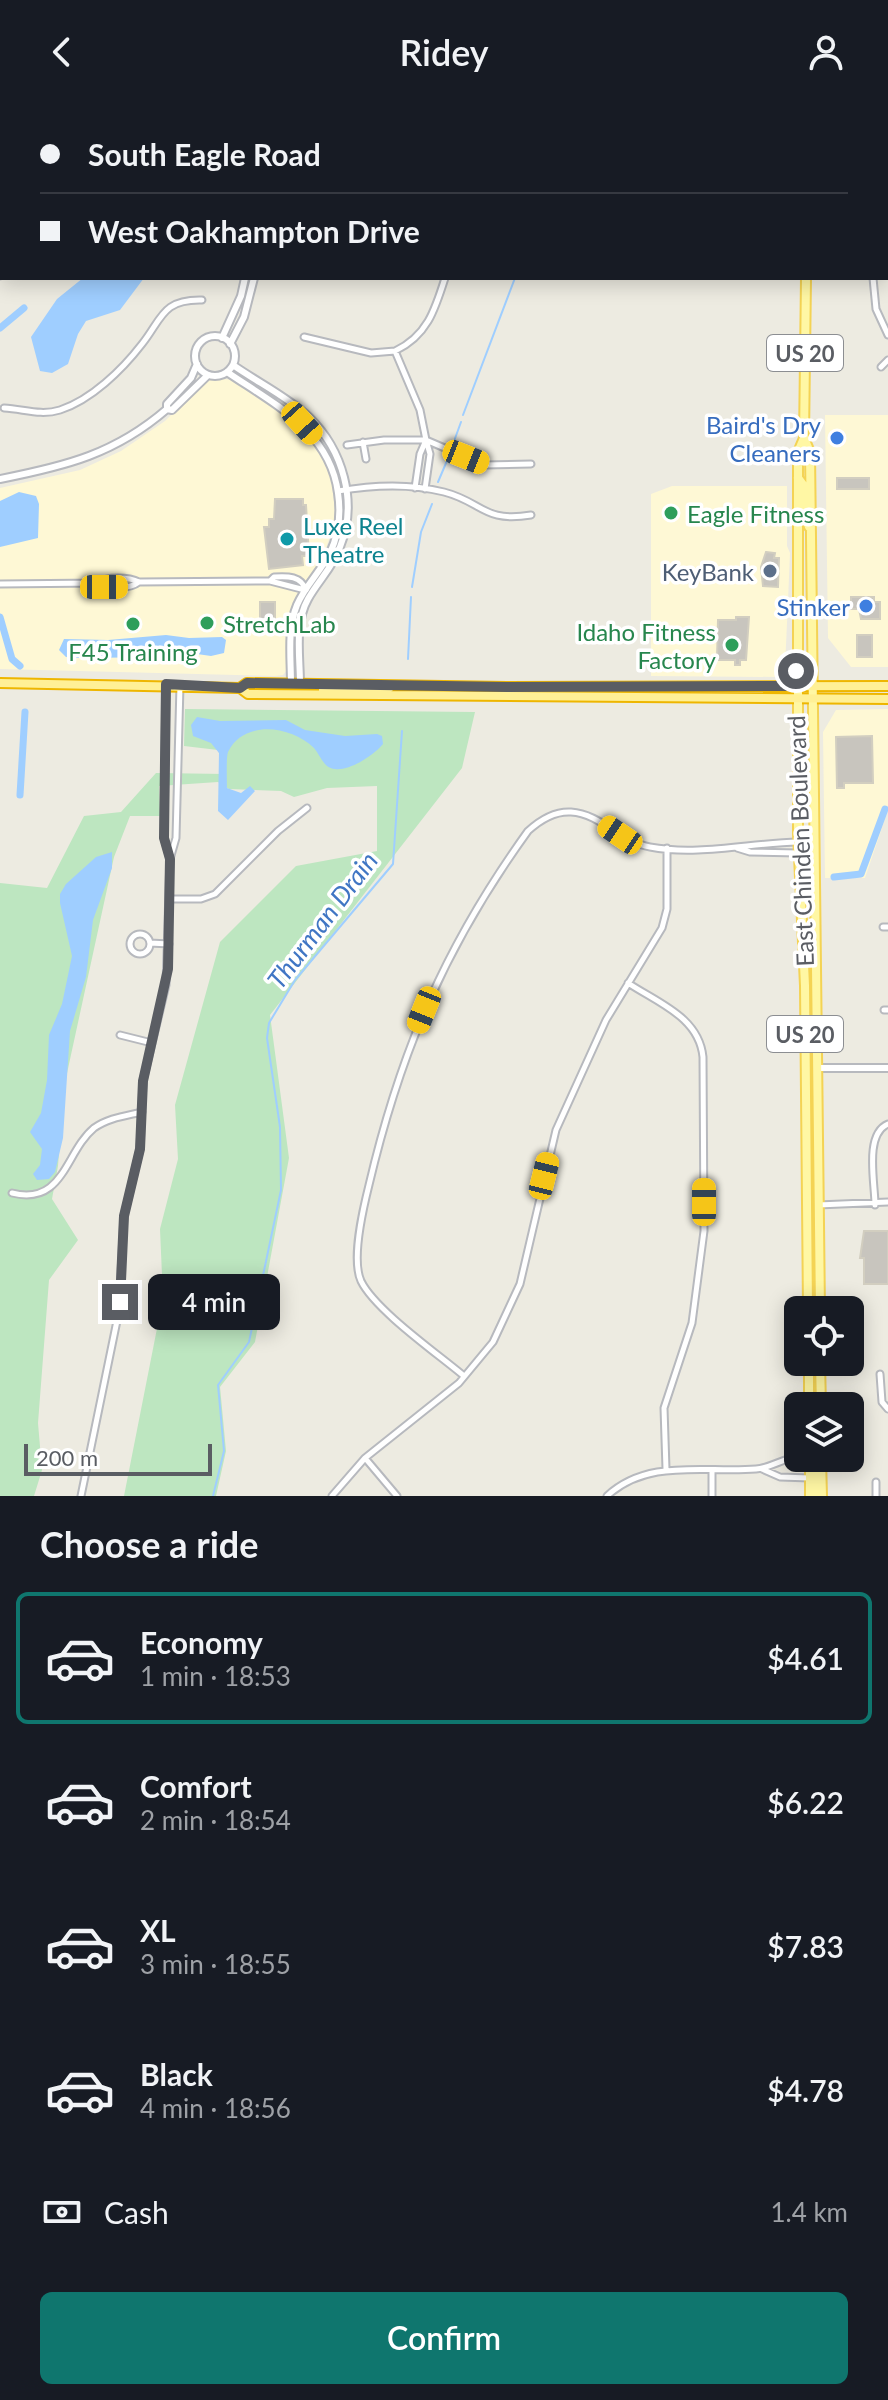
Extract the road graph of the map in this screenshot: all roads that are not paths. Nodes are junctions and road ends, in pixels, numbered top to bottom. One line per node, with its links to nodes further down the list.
1 (245, 280): 9 (street)
2 (253, 280): 10 (street)
3 (444, 280): 11 (street)
4 (806, 280): 20 (main road, East Chinden Boulevard / US 20)
5 (873, 280): 7 (street)
6 (202, 300): 18 (street)
7 (888, 335)
8 (304, 337): 11 (street)
9 (222, 338): 10 (street); 13 (street)
10 (230, 344): 14 (street)
11 (395, 351): 21 (street)
12 (888, 360): 15 (street)
13 (197, 364): 17 (street); 19 (street)
14 (233, 365): 16 (street); 30 (street)
15 (881, 367)
16 (227, 372): 17 (street); 30 (street)
17 (208, 375): 19 (street)
18 (1, 409)
19 (167, 409): 27 (street)
20 (804, 438): 26 (main road, East Chinden Boulevard / US 20); 32 (main road, US 20)
21 (426, 440): 22 (street); 25 (street); 28 (street); 29 (street)
22 (363, 442): 23 (street); 24 (street)
23 (347, 445)
24 (366, 459)
25 (531, 464)
26 (798, 478): 32 (main road); 41 (main road, East Chinden Boulevard / US 20)
27 (0, 479)
28 (415, 488): 29 (street); 30 (street)
29 (425, 489): 31 (street)
30 (342, 490): 35 (street)
31 (531, 515)
32 (811, 531): 42 (main road, US 20)
33 (270, 581): 34 (street); 35 (street); 35 (street)
34 (0, 584)
35 (309, 593): 38 (street)
36 (0, 683): 37 (highway)
37 (166, 684): 39 (highway); 56 (street)
38 (296, 684): 40 (highway); 45 (highway)
39 (180, 685): 45 (highway); 56 (street)
40 (393, 685): 44 (highway); 46 (highway)
41 (797, 686): 42 (highway); 44 (highway); 48 (main road, East Chinden Boulevard / US 20)
42 (811, 686): 43 (highway); 49 (main road, US 20)
43 (888, 686)
44 (514, 687): 47 (highway)
45 (240, 688): 46 (highway)
46 (284, 695): 47 (highway)
47 (402, 696): 48 (highway)
48 (797, 699): 49 (highway); 52 (main road, East Chinden Boulevard / US 20)
49 (811, 699): 50 (highway); 63 (main road, East Chinden Boulevard / US 20)
50 (888, 699)
51 (307, 808): 57 (street)
52 (798, 842): 53 (street); 55 (main road, East Chinden Boulevard / US 20)
53 (736, 847): 54 (street); 55 (street)
54 (667, 848): 60 (street); 75 (street)
55 (798, 853): 65 (main road, East Chinden Boulevard / US 20)
56 (170, 859): 57 (street)
57 (169, 899): 59 (street)
58 (150, 943): 59 (street)
59 (169, 944): 62 (street)
60 (628, 983): 75 (street); 79 (street)
61 (120, 1035): 62 (street)
62 (152, 1043): 66 (street)
63 (817, 1068): 64 (street); 70 (main road, East Chinden Boulevard / US 20)
64 (888, 1068)
65 (805, 1079): 70 (main road); 72 (main road, East Chinden Boulevard / US 20)
66 (142, 1112): 68 (street); 87 (street)
67 (888, 1124): 71 (street)
68 (12, 1193)
69 (888, 1202): 71 (street)
70 (818, 1205): 71 (street); 73 (main road, East Chinden Boulevard / US 20)
71 (875, 1205)
72 (808, 1296)
73 (820, 1296)
74 (880, 1374): 76 (street)
75 (464, 1376): 77 (street)
76 (888, 1409)
77 (365, 1458): 88 (street); 89 (street)
78 (784, 1459): 80 (street)
79 (666, 1469): 81 (street); 90 (street)
80 (761, 1469): 81 (street); 85 (street)
81 (712, 1470): 91 (street)
82 (810, 1472): 85 (main road)
83 (816, 1472): 93 (main road)
84 (820, 1472): 93 (main road)
85 (810, 1478): 92 (main road)
86 (876, 1482): 94 (street)
87 (81, 1496)
88 (332, 1496)
89 (397, 1496)
90 (607, 1496)
91 (712, 1496)
92 (810, 1496)
93 (819, 1496)
94 (876, 1496)

